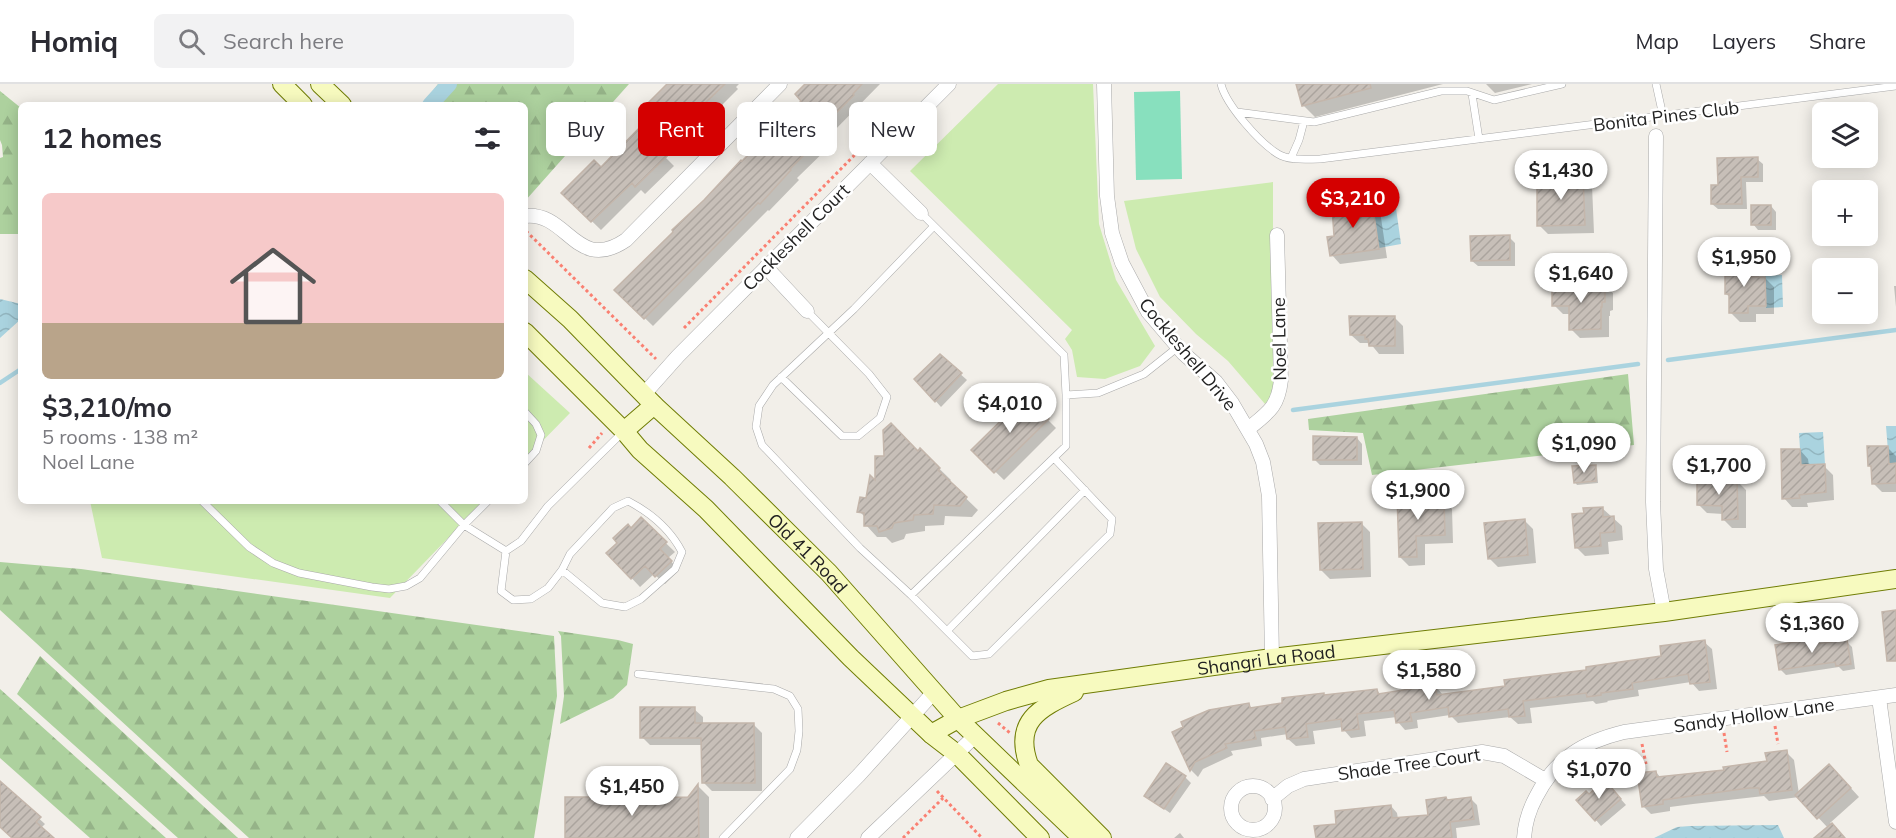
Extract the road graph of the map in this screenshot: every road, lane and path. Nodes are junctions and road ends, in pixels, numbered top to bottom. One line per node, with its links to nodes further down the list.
1 (282, 84): 13 (street)
2 (320, 84): 14 (street)
3 (780, 84): 23 (street)
4 (949, 84): 21 (street, Cockleshell Court)
5 (1104, 84): 32 (street, Cockleshell Drive)
6 (1221, 84): 15 (lane, Bonita Pines Club)
7 (1562, 84): 11 (lane)
8 (1656, 84): 16 (lane)
9 (1842, 84): 12 (lane)
10 (1896, 86): 12 (lane, Bonita Pines Club)
11 (1472, 93): 17 (lane); 19 (lane)
12 (1842, 93): 16 (lane, Bonita Pines Club)
13 (300, 102)
14 (339, 102)
15 (1237, 112): 17 (lane); 20 (lane, Bonita Pines Club)
16 (1663, 116): 19 (lane, Bonita Pines Club)
17 (1304, 121): 20 (lane)
18 (1656, 136): 51 (street)
19 (1479, 139): 20 (lane, Bonita Pines Club)
20 (1291, 158)
21 (870, 163): 22 (street); 27 (street, Cockleshell Court)
22 (921, 213): 24 (lane)
23 (528, 216)
24 (934, 226): 30 (lane); 35 (lane)
25 (528, 232): 33 (path)
26 (1277, 235): 38 (street, Noel Lane)
27 (766, 267): 29 (street); 36 (street, Cockleshell Court)
28 (528, 282): 36 (street, Old 41 Road)
29 (807, 310): 30 (lane)
30 (828, 333): 34 (lane); 34 (lane)
31 (528, 335): 39 (street)
32 (1178, 347): 35 (lane); 38 (street, Cockleshell Drive)
33 (657, 360)
34 (781, 377): 50 (lane)
35 (1066, 395): 40 (lane)
36 (649, 399): 39 (street); 56 (street, Old 41 Road)
37 (528, 415): 41 (lane)
38 (1248, 429): 53 (street, Cockleshell Drive)
39 (624, 431): 47 (lane); 60 (street)
40 (1054, 458): 42 (lane); 50 (lane)
41 (528, 460)
42 (1085, 490): 52 (lane); 52 (lane)
43 (205, 504): 46 (lane)
44 (443, 504): 46 (lane)
45 (485, 504): 46 (lane)
46 (464, 525): 47 (lane)
47 (506, 551): 48 (lane)
48 (562, 570): 48 (lane)
49 (1896, 579): 51 (street, Shangri La Road)
50 (911, 595): 52 (lane)
51 (1664, 612): 53 (street, Shangri La Road)
52 (947, 631)
53 (1272, 658): 55 (street, Shangri La Road)
54 (638, 674): 77 (lane)
55 (1092, 683): 62 (street, Shangri La Road); 84 (street)
56 (934, 692): 60 (street); 62 (street, Old 41 Road)
57 (1896, 695): 58 (street, Sandy Hollow Lane)
58 (1879, 698): 59 (street, Sandy Hollow Lane); 76 (street)
59 (1773, 712): 61 (street, Sandy Hollow Lane); 68 (path)
60 (911, 715): 66 (street); 78 (street)
61 (1722, 719): 64 (street, Sandy Hollow Lane); 69 (path)
62 (958, 720): 66 (street, Shangri La Road); 67 (street, Old 41 Road)
63 (998, 723): 65 (path)
64 (1640, 730): 71 (path); 72 (street, Sandy Hollow Lane)
65 (1009, 732)
66 (931, 734): 70 (street)
67 (975, 736): 70 (street); 83 (street, Old 41 Road)
68 (1778, 744)
69 (1727, 752)
70 (957, 754): 79 (street); 82 (street)
71 (1646, 764)
72 (1545, 780): 75 (street, Shade Tree Court); 85 (street, Sandy Hollow Lane)
73 (931, 785): 74 (path)
74 (943, 798): 80 (path); 81 (path)
75 (1272, 799)
76 (1896, 822)
77 (723, 838)
78 (798, 838)
79 (868, 838)
80 (903, 838)
81 (982, 838)
82 (1040, 838)
83 (1082, 838)
84 (1102, 838)
85 (1524, 838)

